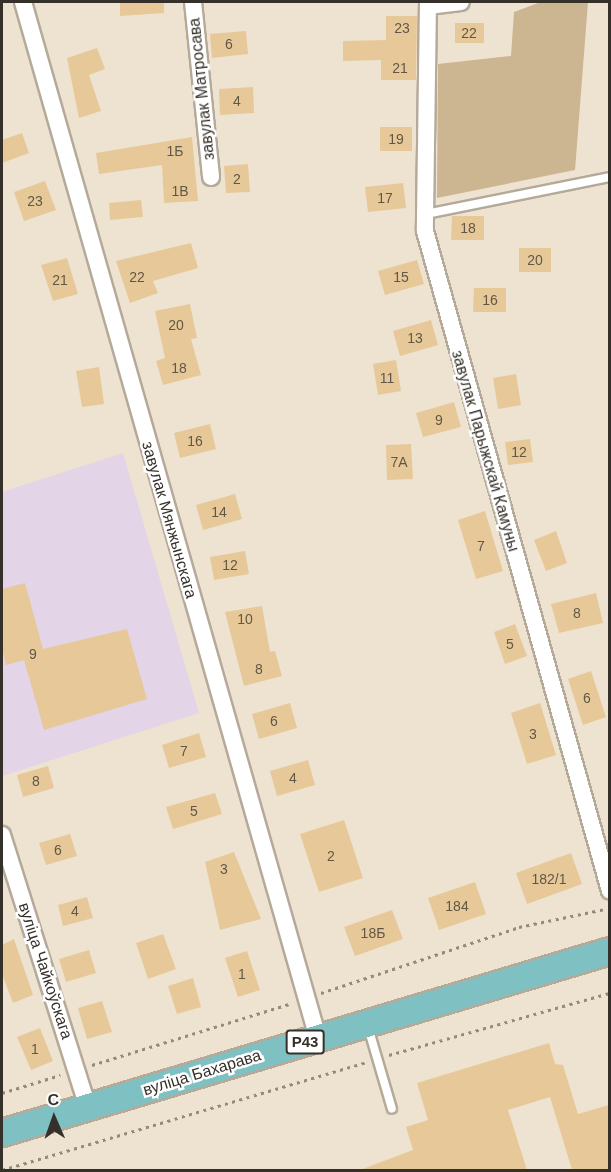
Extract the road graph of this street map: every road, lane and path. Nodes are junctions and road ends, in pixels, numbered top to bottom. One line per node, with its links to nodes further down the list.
1 (23, 2): 13 (street, завулак Мянжынскага)
2 (193, 2): 5 (street, завулак Матросава)
3 (461, 2): 4 (street)
4 (428, 4): 7 (street, завулак Парыжскай Камуны)
5 (211, 177)
6 (609, 177): 7 (lane)
7 (426, 214): 9 (street, завулак Парыжскай Камуны)
8 (2, 836): 15 (street, вуліца Чайкоўскага)
9 (609, 891)
10 (609, 951): 12 (main road, вуліца Бахарава / Р43)
11 (609, 993): 14 (path)
12 (367, 1023): 13 (main road, вуліца Бахарава / Р43); 14 (lane)
13 (318, 1038): 15 (main road, вуліца Бахарава / Р43)
14 (377, 1059): 16 (lane); 18 (path)
15 (88, 1107): 17 (main road, вуліца Бахарава / Р43)
16 (392, 1109)
17 (2, 1133)
18 (2, 1170)

